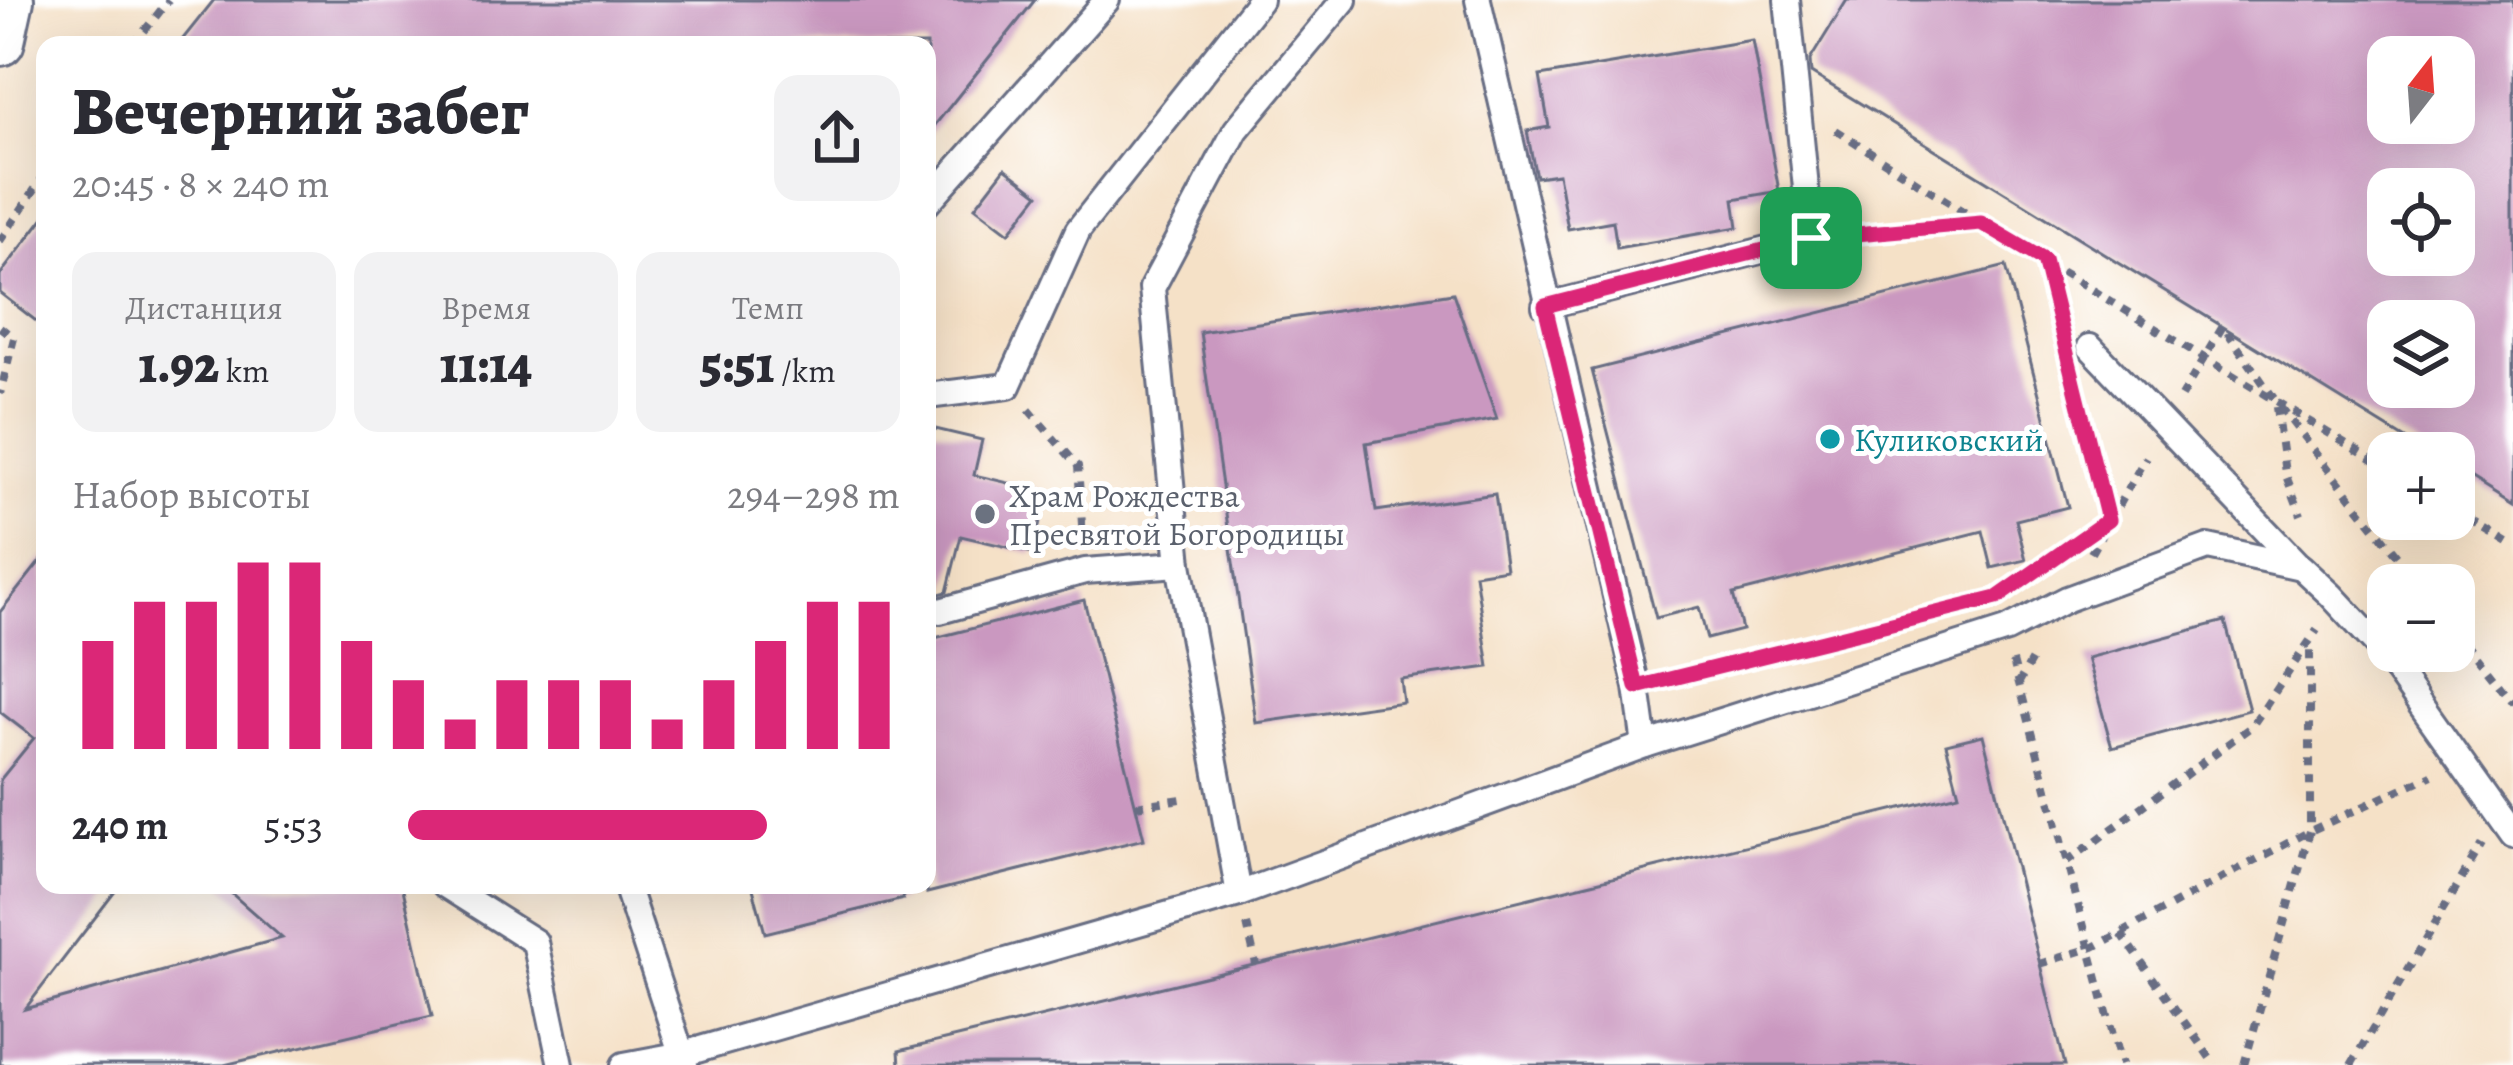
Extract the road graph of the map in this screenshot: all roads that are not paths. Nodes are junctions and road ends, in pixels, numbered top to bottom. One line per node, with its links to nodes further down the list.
1 (9, 0): 7 (street)
2 (1107, 0): 8 (lane)
3 (1260, 0): 11 (lane)
4 (1344, 0): 12 (lane)
5 (1478, 0): 9 (lane)
6 (1787, 0): 9 (lane)
7 (0, 41)
8 (936, 193)
9 (1545, 306): 15 (lane)
10 (2078, 347): 13 (lane)
11 (936, 395)
12 (1179, 564): 14 (lane); 19 (lane)
13 (2300, 568): 15 (lane); 16 (lane)
14 (936, 610)
15 (1645, 746): 19 (lane)
16 (2506, 825)
17 (459, 894): 21 (lane)
18 (629, 894): 20 (lane)
19 (1239, 894): 20 (lane)
20 (684, 1059): 22 (lane)
21 (561, 1065)
22 (624, 1065)

